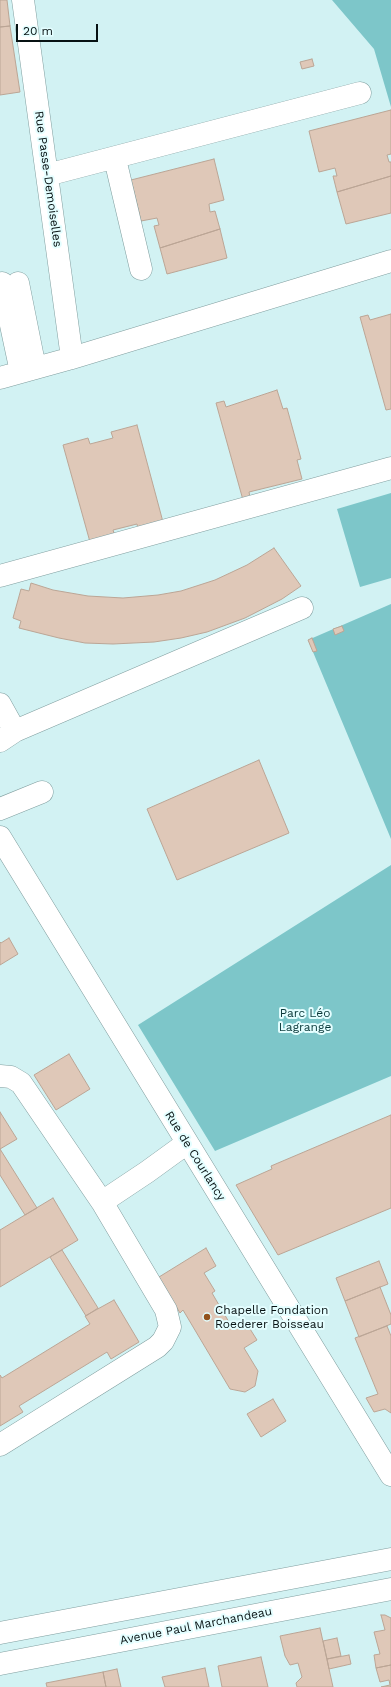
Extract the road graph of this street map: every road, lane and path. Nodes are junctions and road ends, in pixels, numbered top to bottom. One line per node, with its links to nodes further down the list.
1 (23, 0): 4 (street, Rue Passe-Demoiselles)
2 (360, 93): 3 (street)
3 (115, 159): 4 (street); 6 (street)
4 (47, 175): 8 (street, Rue Passe-Demoiselles)
5 (391, 261): 8 (street)
6 (141, 269)
7 (10, 283): 9 (street)
8 (72, 358): 9 (street)
9 (28, 370): 10 (street)
10 (0, 378)
11 (391, 468): 12 (street)
12 (0, 576)
13 (302, 608): 15 (street)
14 (0, 704): 15 (street)
15 (7, 736)
16 (42, 792): 17 (street)
17 (0, 809)
18 (0, 838): 20 (street, Rue de Courlancy)
19 (0, 1076): 21 (street)
20 (187, 1143): 21 (street); 23 (street, Rue de Courlancy)
21 (102, 1202): 22 (street)
22 (0, 1445)
23 (389, 1467)
24 (391, 1559): 26 (street)
25 (391, 1589): 27 (street, Avenue Paul Marchandeau)
26 (0, 1633)
27 (0, 1664)

